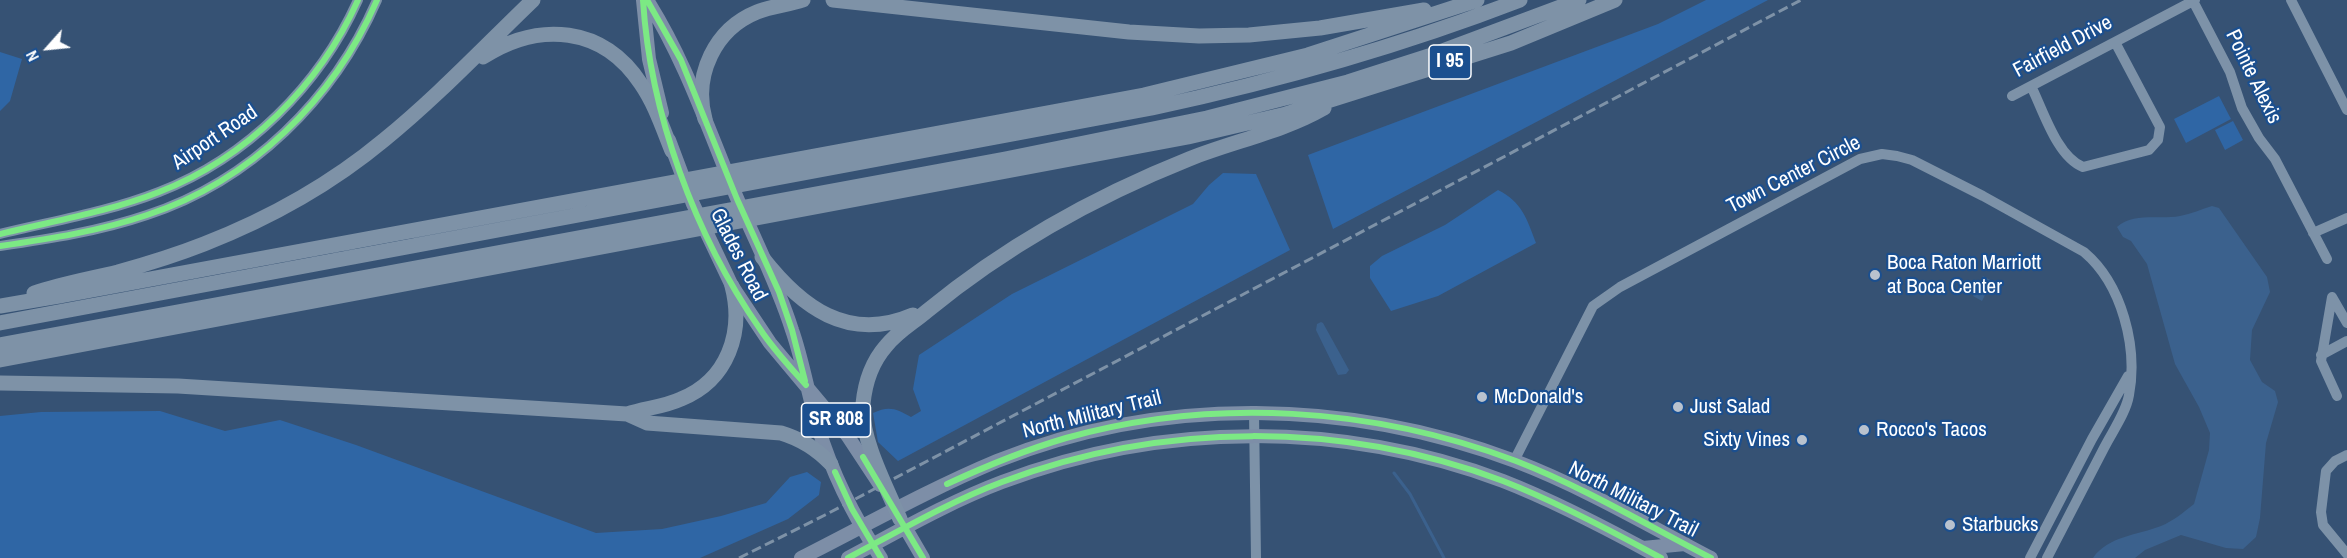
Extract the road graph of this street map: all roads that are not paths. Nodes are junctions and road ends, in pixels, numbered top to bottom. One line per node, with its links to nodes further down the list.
1 (358, 0): 23 (street, Airport Road)
2 (377, 0): 24 (street, Airport Road)
3 (533, 0): 14 (highway)
4 (645, 0): 19 (main road, Glades Road / SR 808); 20 (main road, Glades Road / SR 808)
5 (803, 0): 19 (highway)
6 (833, 0): 7 (highway)
7 (1476, 0): 29 (highway, I 95)
8 (1520, 0): 30 (highway)
9 (1579, 0): 33 (highway)
10 (1615, 0): 16 (highway, I 95)
11 (2290, 0): 18 (street)
12 (2194, 1): 13 (street, Fairfield Drive); 22 (street, Pointe Alexis)
13 (2115, 42): 15 (street, Fairfield Drive); 15 (street)
14 (458, 73): 20 (highway); 29 (highway)
15 (2031, 86): 17 (street, Fairfield Drive)
16 (1356, 91): 28 (highway); 35 (highway, I 95)
17 (2012, 96)
18 (2347, 110)
19 (705, 119): 25 (main road, Glades Road / SR 808)
20 (672, 151): 27 (main road, Glades Road / SR 808)
21 (2347, 218): 22 (street)
22 (2313, 233): 26 (street, Pointe Alexis)
23 (0, 234)
24 (0, 246)
25 (762, 257): 28 (highway); 38 (main road, Glades Road / SR 808)
26 (2327, 259)
27 (732, 286): 38 (main road, Glades Road / SR 808); 41 (highway)
28 (942, 299): 43 (highway)
29 (0, 305)
30 (0, 323)
31 (2347, 323): 34 (street)
32 (2347, 341): 34 (street)
33 (0, 345)
34 (2321, 355): 39 (street)
35 (0, 360)
36 (2130, 373): 45 (street, Town Center Circle); 58 (street); 59 (street, Town Center Circle)
37 (0, 383): 41 (highway)
38 (806, 385): 43 (main road, Glades Road / SR 808); 46 (main road, Glades Road / SR 808)
39 (2337, 396)
40 (1254, 413): 42 (street); 45 (main road, North Military Trail); 52 (main road, North Military Trail)
41 (627, 414): 46 (highway)
42 (1254, 436): 49 (main road, North Military Trail); 53 (main road, North Military Trail); 55 (street)
43 (868, 455): 47 (highway)
44 (2347, 455): 50 (street)
45 (1514, 460): 48 (main road, North Military Trail)
46 (833, 468): 54 (main road, Glades Road / SR 808)
47 (900, 519): 51 (main road)
48 (1685, 544): 49 (main road); 57 (main road, North Military Trail)
49 (1643, 548): 56 (main road, North Military Trail)
50 (2347, 554)
51 (921, 555)
52 (801, 558)
53 (848, 558)
54 (881, 558)
55 (1256, 558)
56 (1661, 558)
57 (1711, 558)
58 (2030, 558)
59 (2047, 558)

